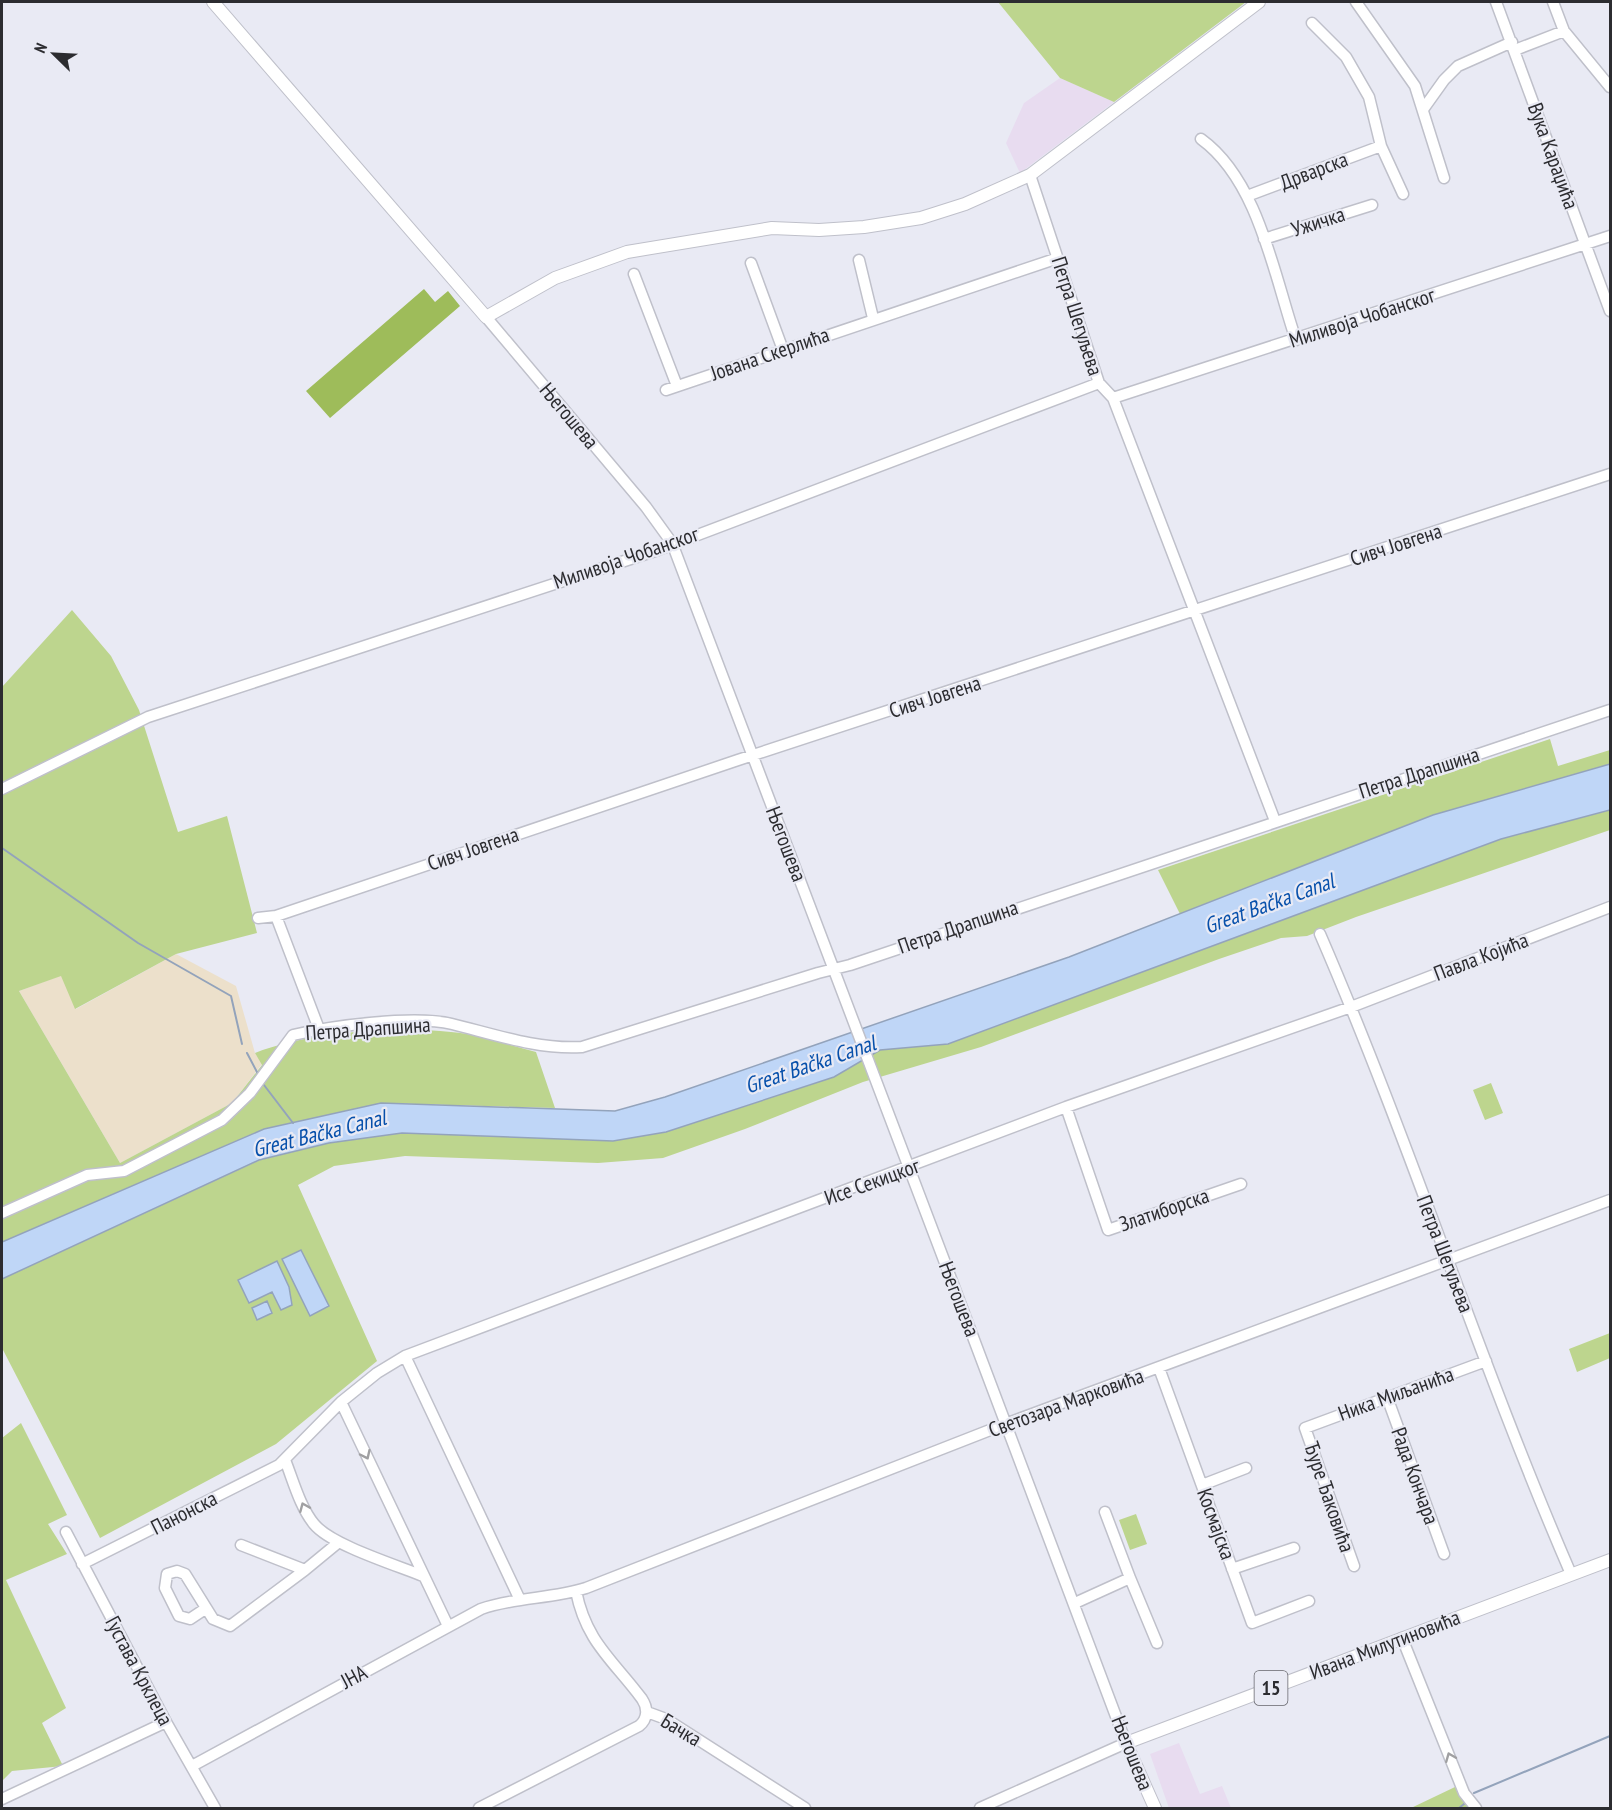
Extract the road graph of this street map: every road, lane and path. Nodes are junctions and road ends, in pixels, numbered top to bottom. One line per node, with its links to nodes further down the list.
1 (213, 2): 26 (main road, Његошева)
2 (1259, 2): 13 (main road)
3 (1356, 2): 10 (street)
4 (1496, 2): 8 (street, Вука Караџића)
5 (1553, 2): 7 (street)
6 (1312, 23): 12 (street)
7 (1564, 31): 8 (street); 9 (street)
8 (1513, 46): 10 (street); 20 (street, Вука Караџића)
9 (1611, 87)
10 (1424, 108): 14 (street)
11 (1201, 139): 16 (street)
12 (1381, 146): 15 (street); 16 (street, Дрварска)
13 (1030, 175): 21 (street, Петра Шегуљева); 26 (main road)
14 (1444, 178)
15 (1403, 194)
16 (1247, 196): 19 (street)
17 (1372, 205): 19 (street, Ужичка)
18 (1611, 236): 20 (street, Миливоја Чобанског)
19 (1264, 239): 28 (street)
20 (1584, 245): 25 (street, Вука Караџића); 28 (street, Миливоја Чобанског)
21 (1058, 258): 27 (street, Јована Скерлића); 30 (street, Петра Шегуљева)
22 (859, 260): 27 (street)
23 (751, 263): 29 (street)
24 (634, 274): 29 (street, Јована Скерлића)
25 (1611, 310)
26 (486, 317): 33 (street, Његошева)
27 (873, 318): 29 (street, Јована Скерлића)
28 (1296, 340): 31 (street, Миливоја Чобанског)
29 (783, 350)
30 (1099, 384): 31 (street, Петра Шегуљева); 33 (street, Миливоја Чобанског)
31 (1113, 398): 34 (street, Петра Шегуљева)
32 (1611, 474): 34 (street, Сивч Јовгена)
33 (672, 543): 36 (street, Његошева); 37 (street, Миливоја Чобанског)
34 (1194, 611): 36 (street, Сивч Јовгена); 38 (street, Петра Шегуљева)
35 (1611, 710): 38 (street, Петра Драпшина)
36 (753, 757): 40 (street, Сивч Јовгена); 43 (street, Његошева)
37 (2, 789)
38 (1275, 821): 43 (street, Петра Драпшина)
39 (1611, 906): 44 (street, Павла Којића)
40 (276, 916): 41 (street, Сивч Јовгена); 45 (street)
41 (258, 918)
42 (1320, 934): 44 (street, Петра Шегуљева)
43 (833, 970): 45 (street, Петра Драпшина); 47 (street, Његошева)
44 (1351, 1007): 46 (street, Исе Секицког); 51 (street, Петра Шегуљева)
45 (319, 1029): 50 (street, Петра Драпшина)
46 (1066, 1107): 47 (street, Исе Секицког); 48 (street, Златиборска)
47 (908, 1168): 52 (street, Исе Секицког); 58 (street, Његошева)
48 (1241, 1184)
49 (1611, 1200): 51 (street, Светозара Марковића)
50 (2, 1213)
51 (1447, 1262): 53 (street, Петра Шегуљева); 55 (street, Светозара Марковића)
52 (405, 1356): 54 (street, Исе Секицког); 78 (street)
53 (1486, 1361): 56 (street, Ника Миљанића); 75 (street, Петра Шегуљева)
54 (394, 1362): 57 (street, Панонска)
55 (1159, 1368): 58 (street, Светозара Марковића); 62 (street, Космајска)
56 (1387, 1397): 59 (street, Ника Миљанића); 68 (street, Рада Кончара)
57 (341, 1402): 60 (street, Панонска); 74 (street, one-way to 74)
58 (1008, 1423): 77 (street, Светозара Марковића); 80 (street, Његошева)
59 (1305, 1428): 71 (street, Ђуре Ђаковића)
60 (285, 1460): 65 (street, one-way to 60); 70 (street, Панонска)
61 (1246, 1468): 62 (street)
62 (1202, 1485): 72 (street, Космајска)
63 (1105, 1512): 76 (street)
64 (66, 1532): 70 (street, Густава Крклеца)
65 (339, 1542): 73 (street); 74 (street)
66 (241, 1545): 73 (street)
67 (1294, 1548): 72 (street)
68 (1444, 1554)
69 (1611, 1560): 75 (main road, Ивана Милутиновића / 15)
70 (82, 1564): 86 (street, Густава Крклеца)
71 (1354, 1566)
72 (1232, 1569): 79 (street, Космајска)
73 (305, 1570): 81 (street)
74 (423, 1575): 82 (street)
75 (1571, 1575): 83 (main road, Ивана Милутиновића / 15)
76 (1130, 1578): 80 (street); 84 (street)
77 (576, 1591): 78 (street, Светозара Марковића); 85 (street, Бачка)
78 (520, 1600): 82 (street, ЈНА)
79 (1309, 1601)
80 (1075, 1603): 87 (street, Његошева)
81 (206, 1609): 81 (street)
82 (448, 1626): 88 (street, ЈНА)
83 (1402, 1638): 87 (main road, Ивана Милутиновића / 15); 95 (street, one-way to 83)
84 (1157, 1643)
85 (646, 1712): 91 (street); 92 (street, Бачка)
86 (166, 1722): 88 (street, Густава Крклеца); 89 (street)
87 (1126, 1743): 93 (street); 94 (main road, Његошева)
88 (192, 1766): 90 (street, Густава Крклеца)
89 (2, 1799)
90 (215, 1809)
91 (480, 1809)
92 (805, 1809)
93 (980, 1809)
94 (1155, 1809)
95 (1476, 1809)

